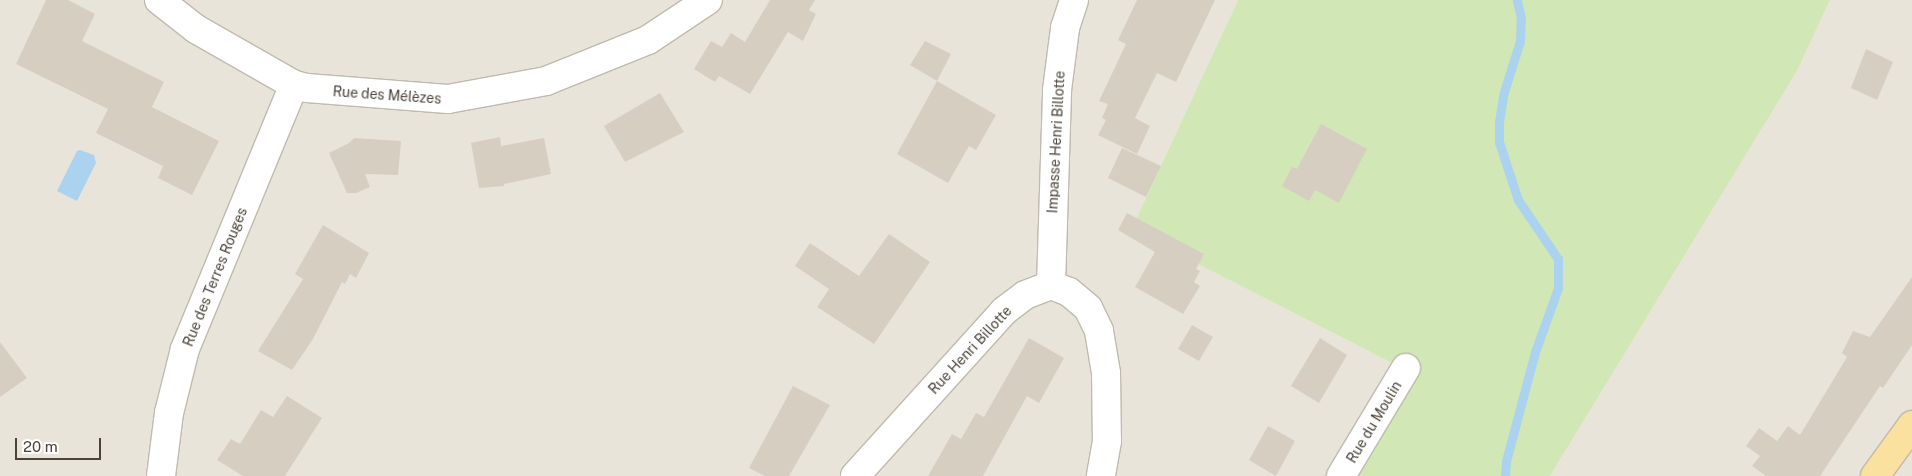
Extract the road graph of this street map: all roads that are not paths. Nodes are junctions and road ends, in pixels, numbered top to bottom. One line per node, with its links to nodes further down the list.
1 (159, 0): 4 (street, Rue des Mélèzes)
2 (708, 0): 4 (street, Rue des Mélèzes)
3 (1074, 0): 5 (street, Impasse Henri Billotte)
4 (294, 85): 8 (street, Rue des Terres Rouges)
5 (1051, 285): 9 (street, Rue Henri Billotte); 10 (street)
6 (1406, 368): 11 (street, Rue du Moulin)
7 (1912, 425): 12 (main road)
8 (161, 476)
9 (855, 476)
10 (1101, 476)
11 (1341, 476)
12 (1875, 476)

